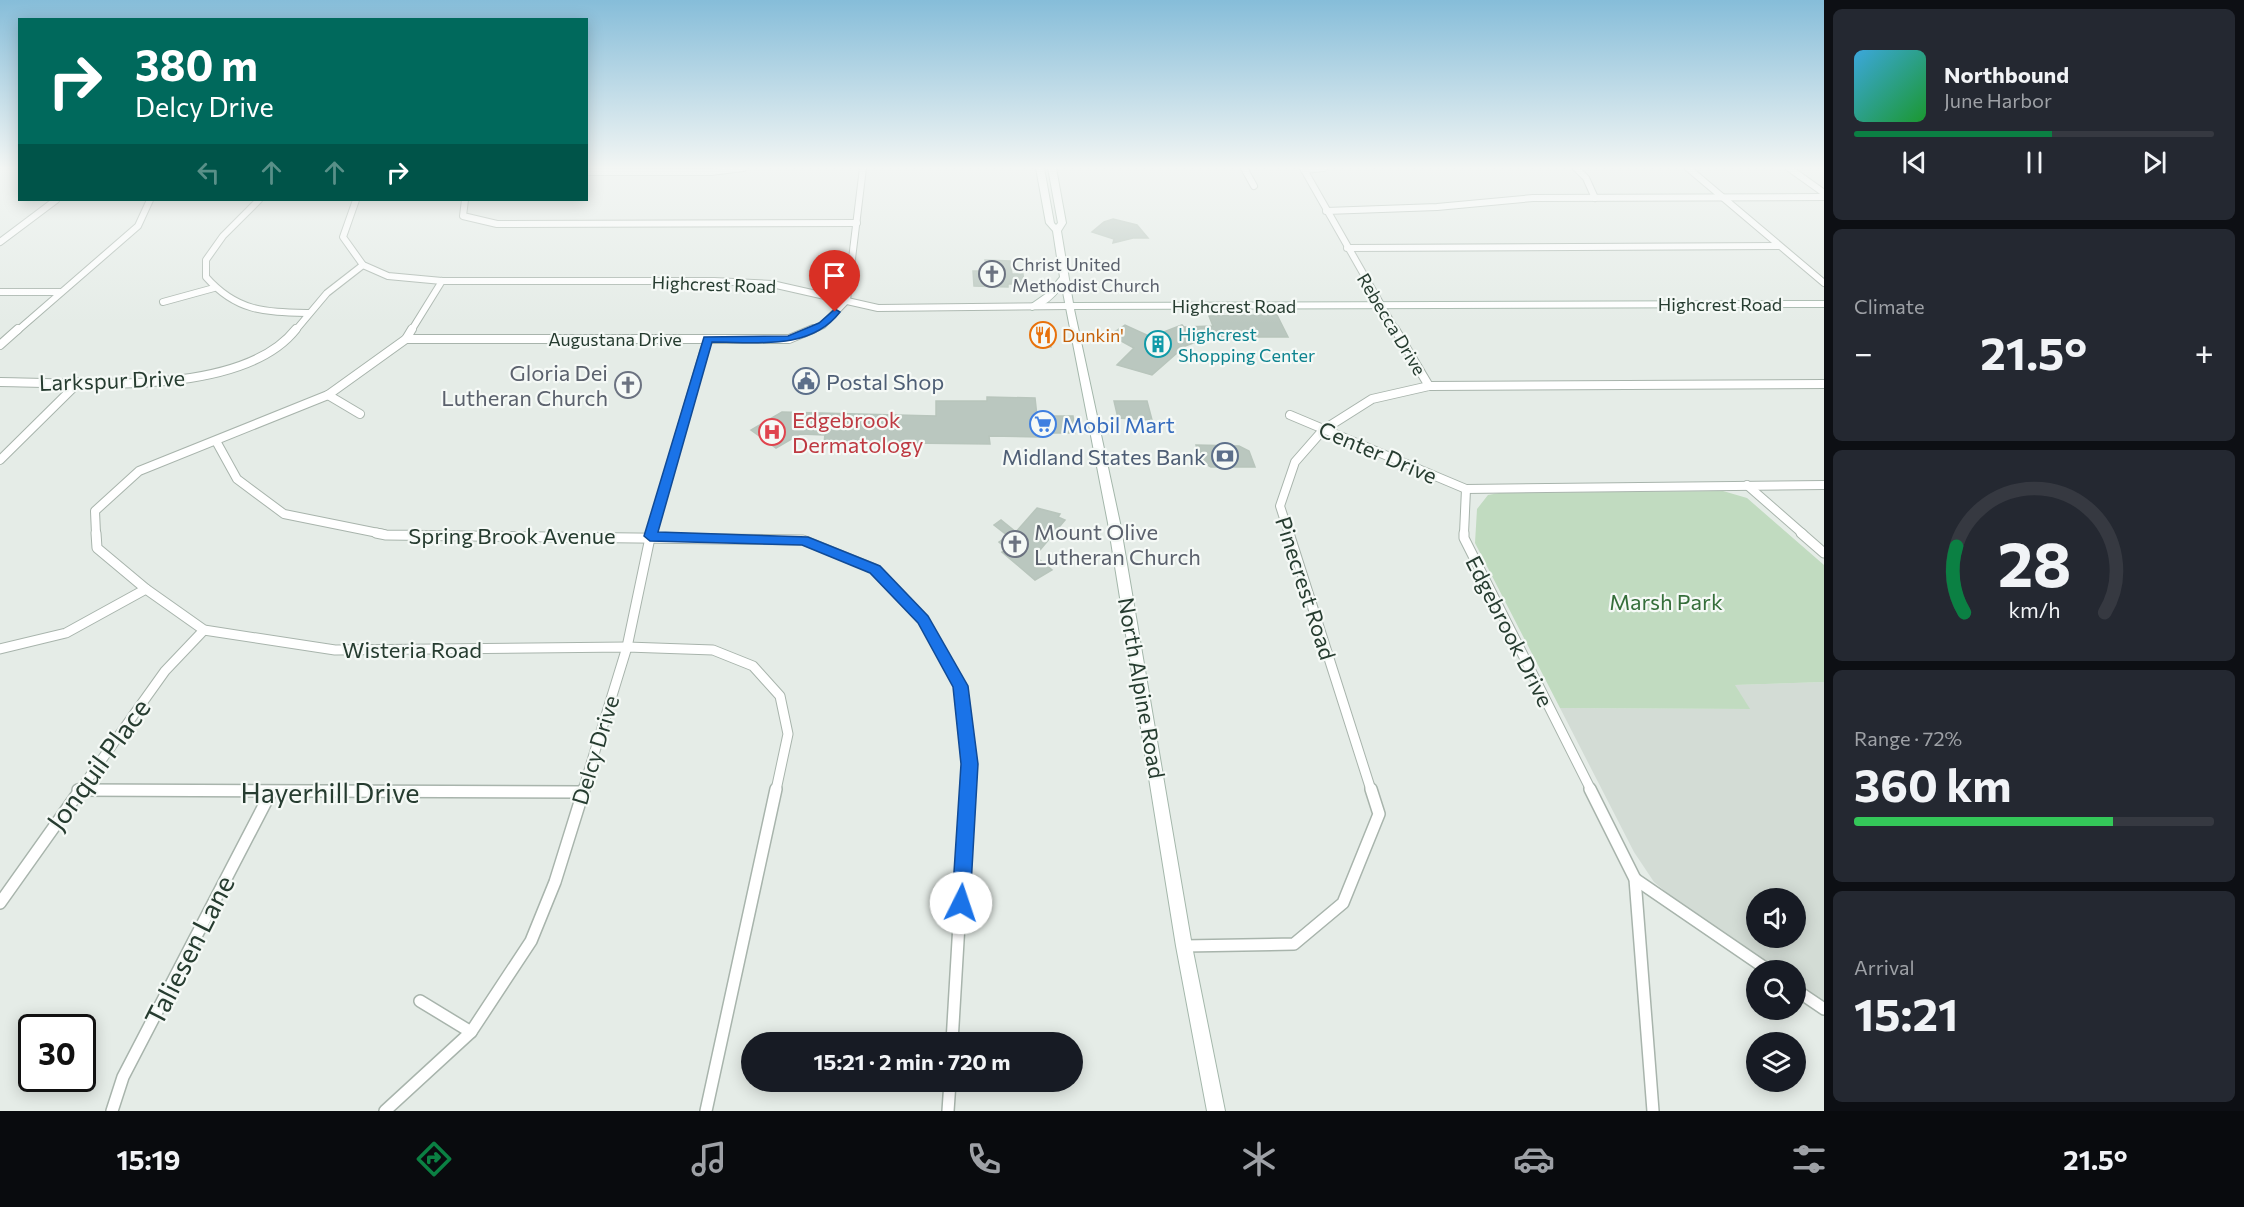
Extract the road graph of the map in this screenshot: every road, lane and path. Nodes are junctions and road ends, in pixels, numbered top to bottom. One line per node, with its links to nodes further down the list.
1 (30, 220): 13 (street)
2 (141, 220): 22 (street)
3 (240, 220): 20 (street)
4 (349, 220): 16 (street)
5 (479, 220): 11 (street)
6 (857, 220): 11 (street)
7 (1049, 220): 12 (main road, North Alpine Road)
8 (1061, 220): 12 (main road, North Alpine Road)
9 (1331, 220): 15 (street, Rebecca Drive)
10 (1750, 220): 14 (street)
11 (857, 223): 23 (street)
12 (1057, 231): 17 (main road, North Alpine Road)
13 (0, 242)
14 (1779, 246): 15 (street); 19 (street)
15 (1347, 248): 27 (street, Rebecca Drive)
16 (363, 265): 18 (street, Highcrest Road); 29 (street, Larkspur Drive)
17 (1064, 277): 26 (main road, North Alpine Road); 28 (main road)
18 (442, 281): 23 (street, Highcrest Road); 30 (street, Wisteria Road)
19 (1824, 283)
20 (214, 288): 24 (street); 29 (street)
21 (0, 292): 22 (street)
22 (60, 292): 32 (street)
23 (847, 300): 28 (street, Highcrest Road); 31 (street, Augustana Drive)
24 (164, 302)
25 (1824, 304): 27 (main road, Highcrest Road)
26 (1069, 306): 27 (main road, Highcrest Road); 28 (street, Highcrest Road); 57 (main road, North Alpine Road)
27 (1381, 306): 36 (street, Rebecca Drive)
28 (1032, 307)
29 (309, 313): 34 (street, Larkspur Drive)
30 (406, 339): 31 (street, Augustana Drive); 37 (street, Wisteria Road)
31 (708, 339): 46 (street, Delcy Drive)
32 (0, 345)
33 (0, 382): 34 (street, Larkspur Drive)
34 (79, 382): 42 (street)
35 (1824, 384): 36 (street, Pinecrest Road)
36 (1429, 386): 40 (street, Pinecrest Road)
37 (328, 395): 38 (street); 41 (street, Wisteria Road)
38 (360, 414)
39 (1290, 415): 40 (street, Center Drive)
40 (1323, 430): 45 (street, Center Drive); 57 (street, Pinecrest Road)
41 (216, 441): 46 (street, Spring Brook Avenue); 48 (street, Wisteria Road)
42 (0, 460)
43 (1747, 485): 44 (street); 45 (street); 47 (street)
44 (1824, 485)
45 (1467, 489): 55 (street, Edgebrook Drive)
46 (650, 536): 50 (street, Delcy Drive); 63 (street, Spring Brook Avenue)
47 (1824, 553)
48 (146, 589): 49 (street, Wisteria Road); 51 (street)
49 (204, 630): 50 (street, Wisteria Road); 52 (street, Jonquil Place)
50 (627, 647): 54 (street, Delcy Drive); 67 (street, Wisteria Road)
51 (0, 649)
52 (78, 790): 53 (street, Hayerhill Drive); 56 (street, Jonquil Place)
53 (271, 792): 54 (street, Hayerhill Drive); 65 (street, Taliesen Lane)
54 (581, 792): 62 (street, Delcy Drive)
55 (1635, 879): 58 (street); 70 (street, Edgebrook Drive)
56 (0, 903)
57 (1184, 946): 69 (main road, North Alpine Road)
58 (1753, 960)
59 (1806, 997): 61 (street)
60 (420, 1001): 62 (street)
61 (1824, 1009)
62 (471, 1032): 66 (street, Delcy Drive)
63 (953, 1032)
64 (949, 1092): 68 (street)
65 (112, 1111)
66 (385, 1111)
67 (706, 1111)
68 (948, 1111)
69 (1216, 1111)
70 (1653, 1111)

